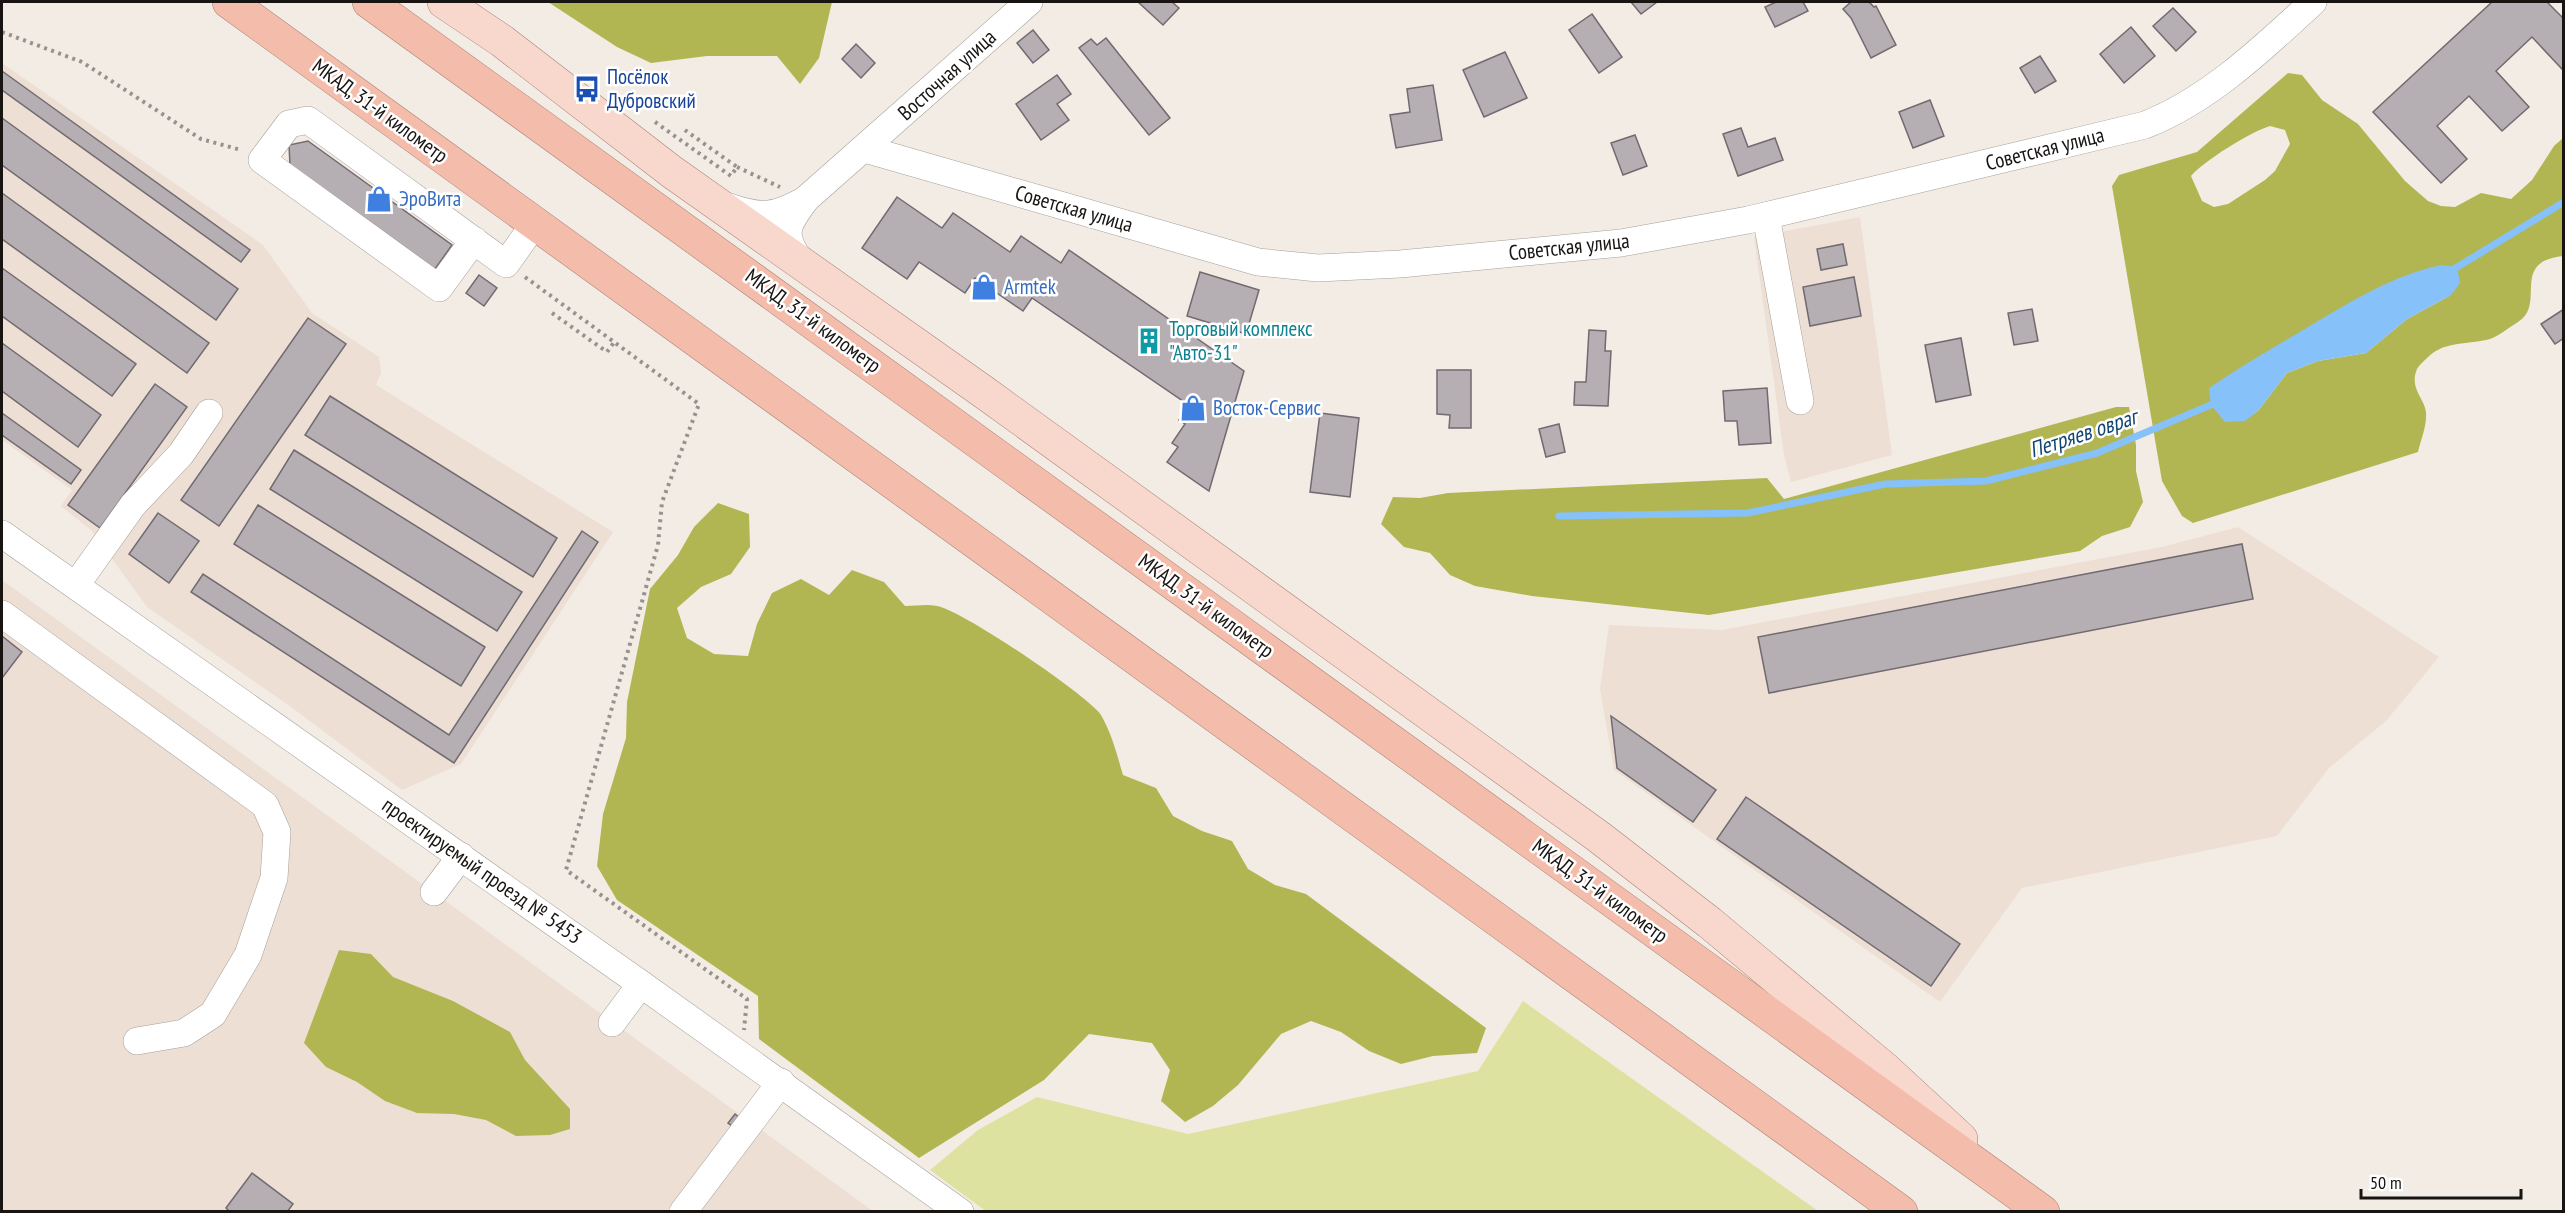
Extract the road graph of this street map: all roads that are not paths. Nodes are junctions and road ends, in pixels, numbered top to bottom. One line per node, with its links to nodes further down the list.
1 (229, 2): 12 (highway, МКАД, 31-й километр)
2 (369, 2): 26 (highway, МКАД, 31-й километр)
3 (444, 2): 7 (main road)
4 (454, 2): 7 (street)
5 (1029, 2): 8 (street, Восточная улица)
6 (2312, 2): 11 (street, Советская улица)
7 (502, 41): 9 (main road)
8 (865, 148): 10 (street); 11 (street, Советская улица)
9 (724, 189): 10 (street); 14 (main road)
10 (807, 199): 14 (street)
11 (1766, 216): 15 (street)
12 (535, 223): 13 (street); 29 (highway, МКАД, 31-й километр)
13 (474, 240): 13 (street)
14 (802, 264): 26 (main road)
15 (1800, 401)
16 (209, 413): 18 (street)
17 (2, 534): 18 (street, проектируемый проезд № 5453)
18 (76, 585): 20 (street, проектируемый проезд № 5453)
19 (2, 614): 24 (street)
20 (461, 856): 21 (street); 22 (street, проектируемый проезд № 5453)
21 (434, 892)
22 (641, 984): 23 (street); 25 (street, проектируемый проезд № 5453)
23 (612, 1023)
24 (137, 1041)
25 (781, 1082): 27 (street); 28 (street, проектируемый проезд № 5453)
26 (2037, 1208)
27 (682, 1212)
28 (960, 1212)
29 (1901, 1212)

